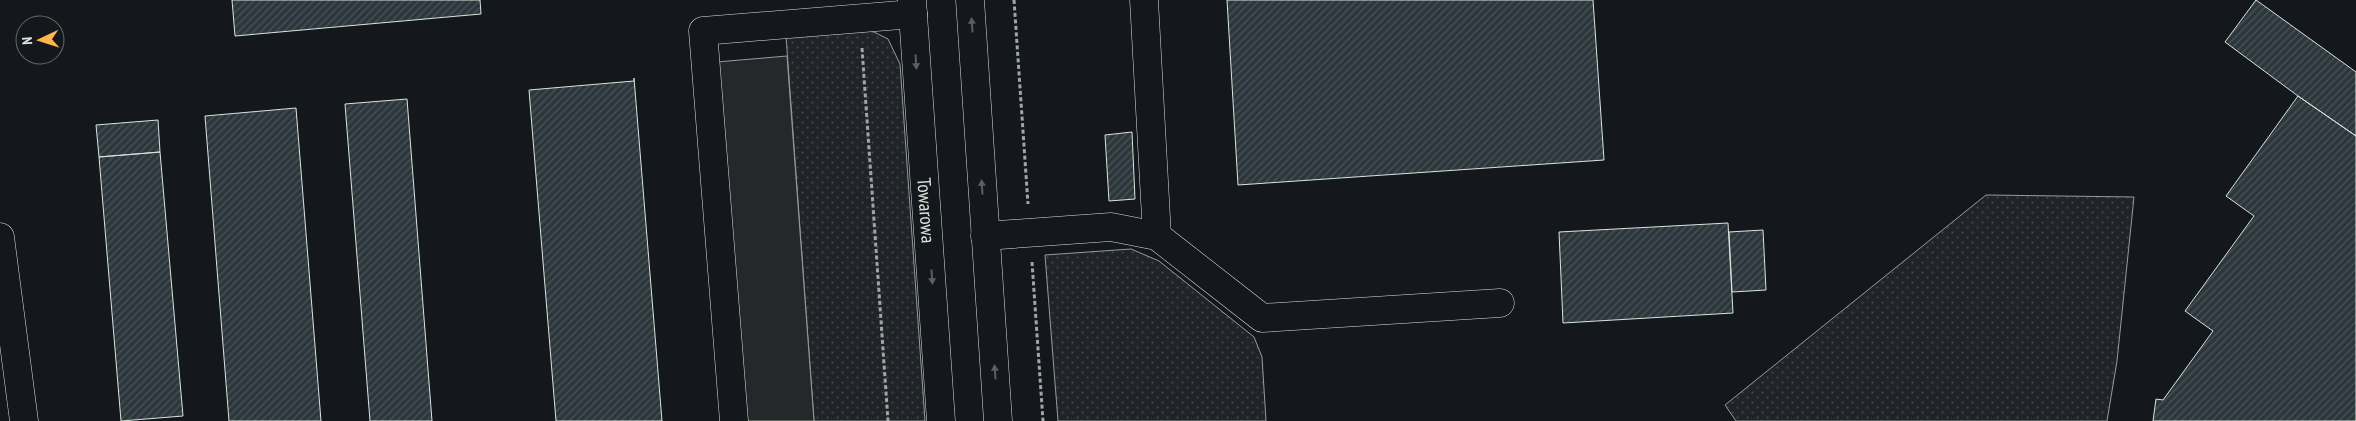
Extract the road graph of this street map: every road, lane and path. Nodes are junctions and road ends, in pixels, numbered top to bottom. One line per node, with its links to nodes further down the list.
1 (970, 0): 5 (street, one-way to 1)
2 (1144, 0): 6 (street)
3 (912, 7): 4 (street); 12 (street, Towarowa, one-way to 12)
4 (860, 18): 10 (street); 11 (path)
5 (985, 236): 6 (street); 13 (street, one-way to 5)
6 (1157, 236): 8 (street)
7 (0, 237): 9 (street)
8 (1500, 303)
9 (24, 421)
10 (734, 421)
11 (888, 421)
12 (941, 421)
13 (998, 421)

